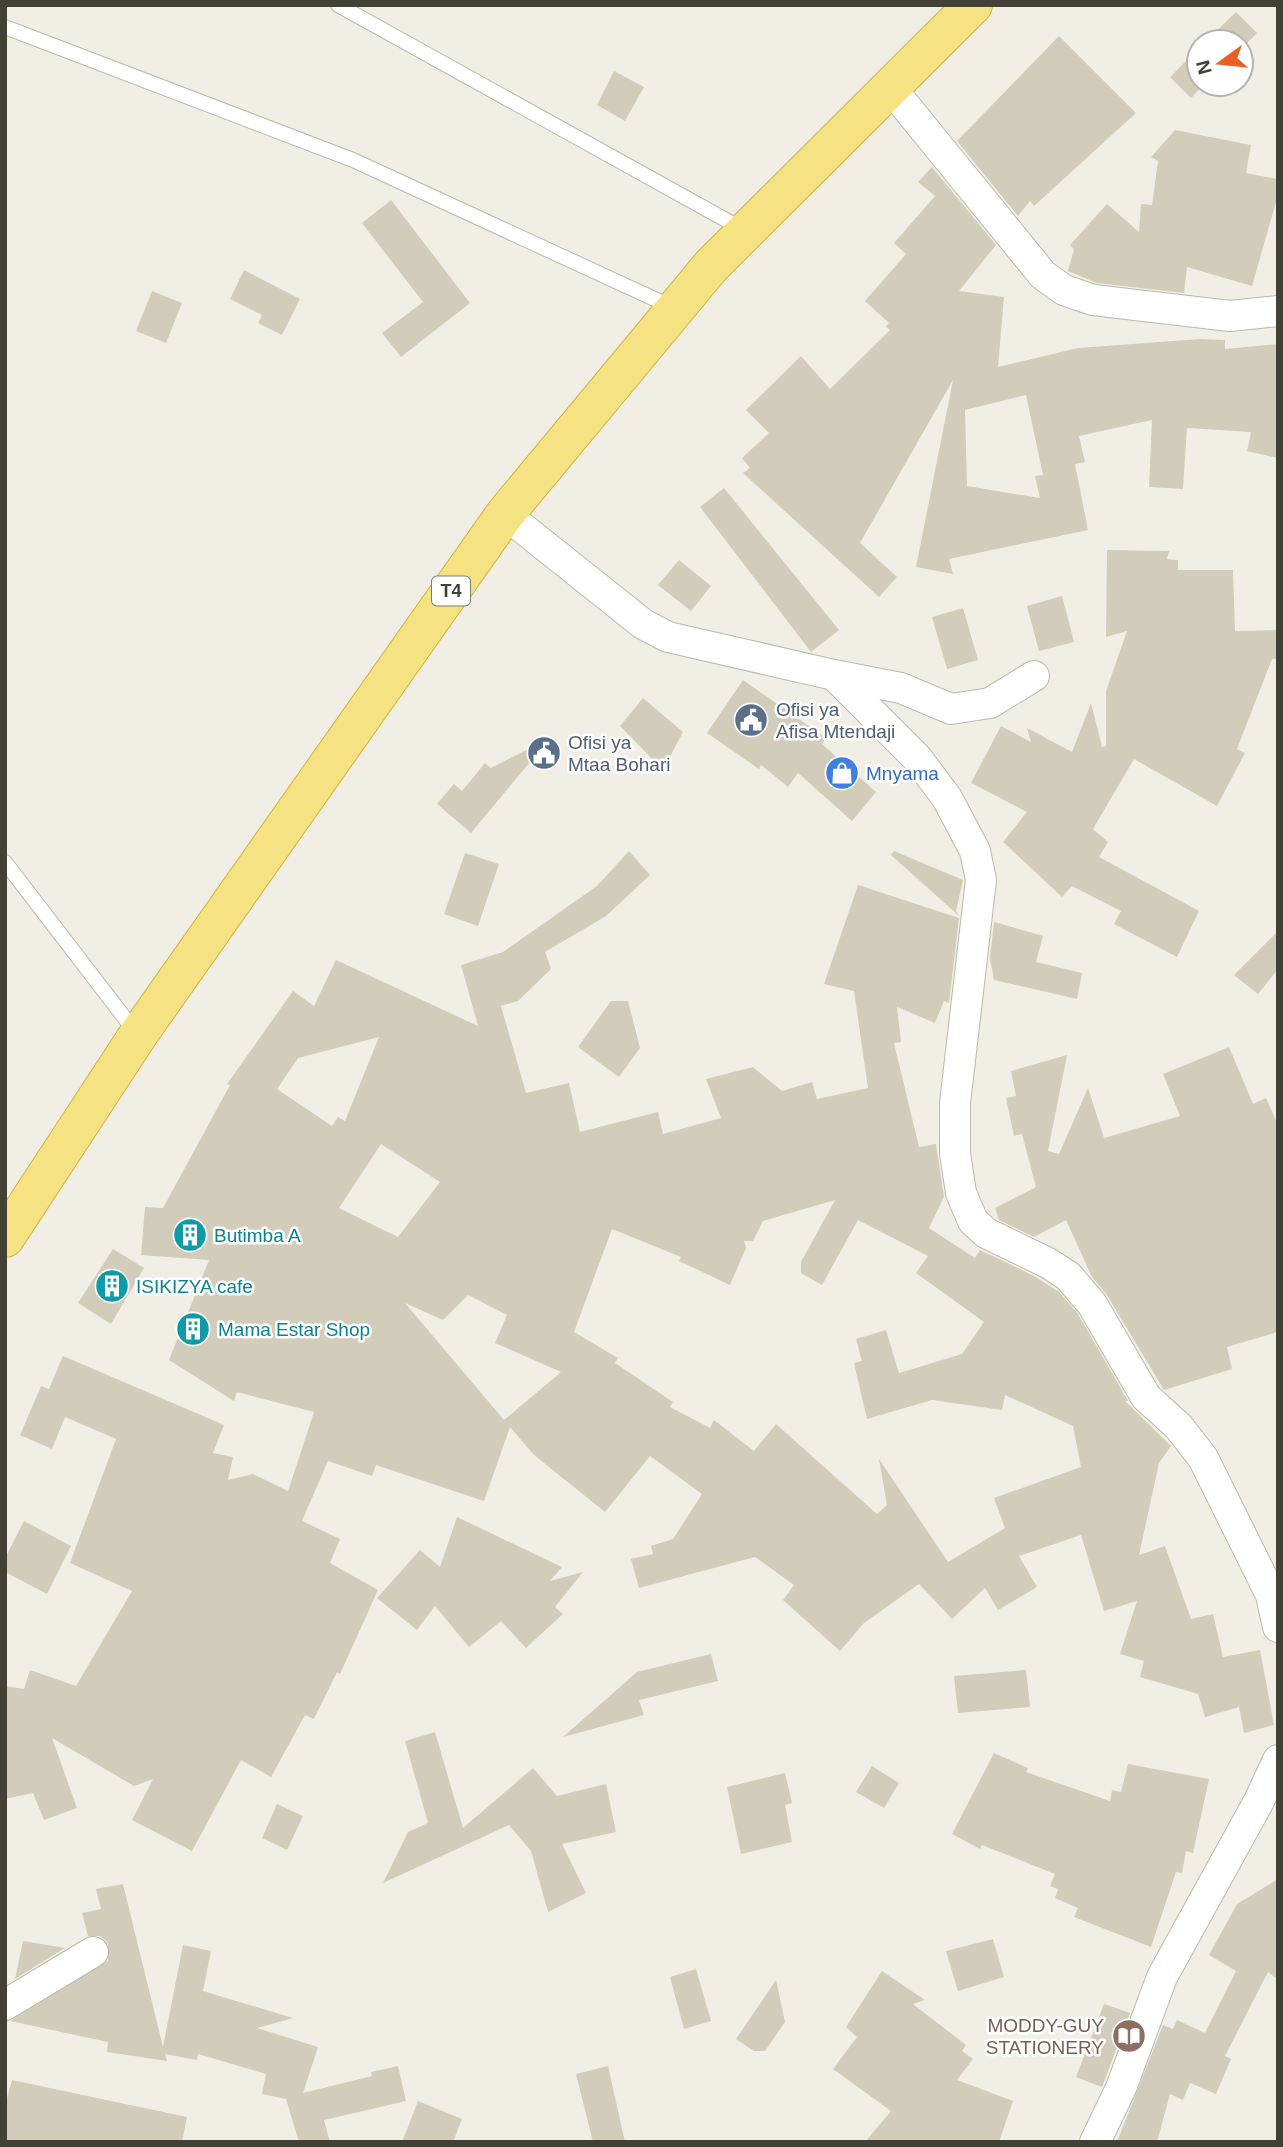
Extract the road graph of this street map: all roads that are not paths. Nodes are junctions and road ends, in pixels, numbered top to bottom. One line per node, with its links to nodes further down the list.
1 (338, 5): 5 (lane)
2 (973, 5): 4 (highway, T4)
3 (5, 27): 6 (lane)
4 (890, 87): 5 (highway, T4); 7 (street)
5 (745, 230): 6 (highway, T4)
6 (675, 309): 8 (highway, T4)
7 (1278, 312)
8 (505, 514): 9 (street); 12 (highway, T4)
9 (834, 675): 10 (street); 14 (street)
10 (1034, 676)
11 (5, 862): 12 (lane)
12 (138, 1035): 13 (highway, T4)
13 (5, 1238)
14 (1278, 1627)
15 (1278, 1760): 18 (street)
16 (93, 1952): 17 (street)
17 (5, 2006)
18 (1095, 2142)

